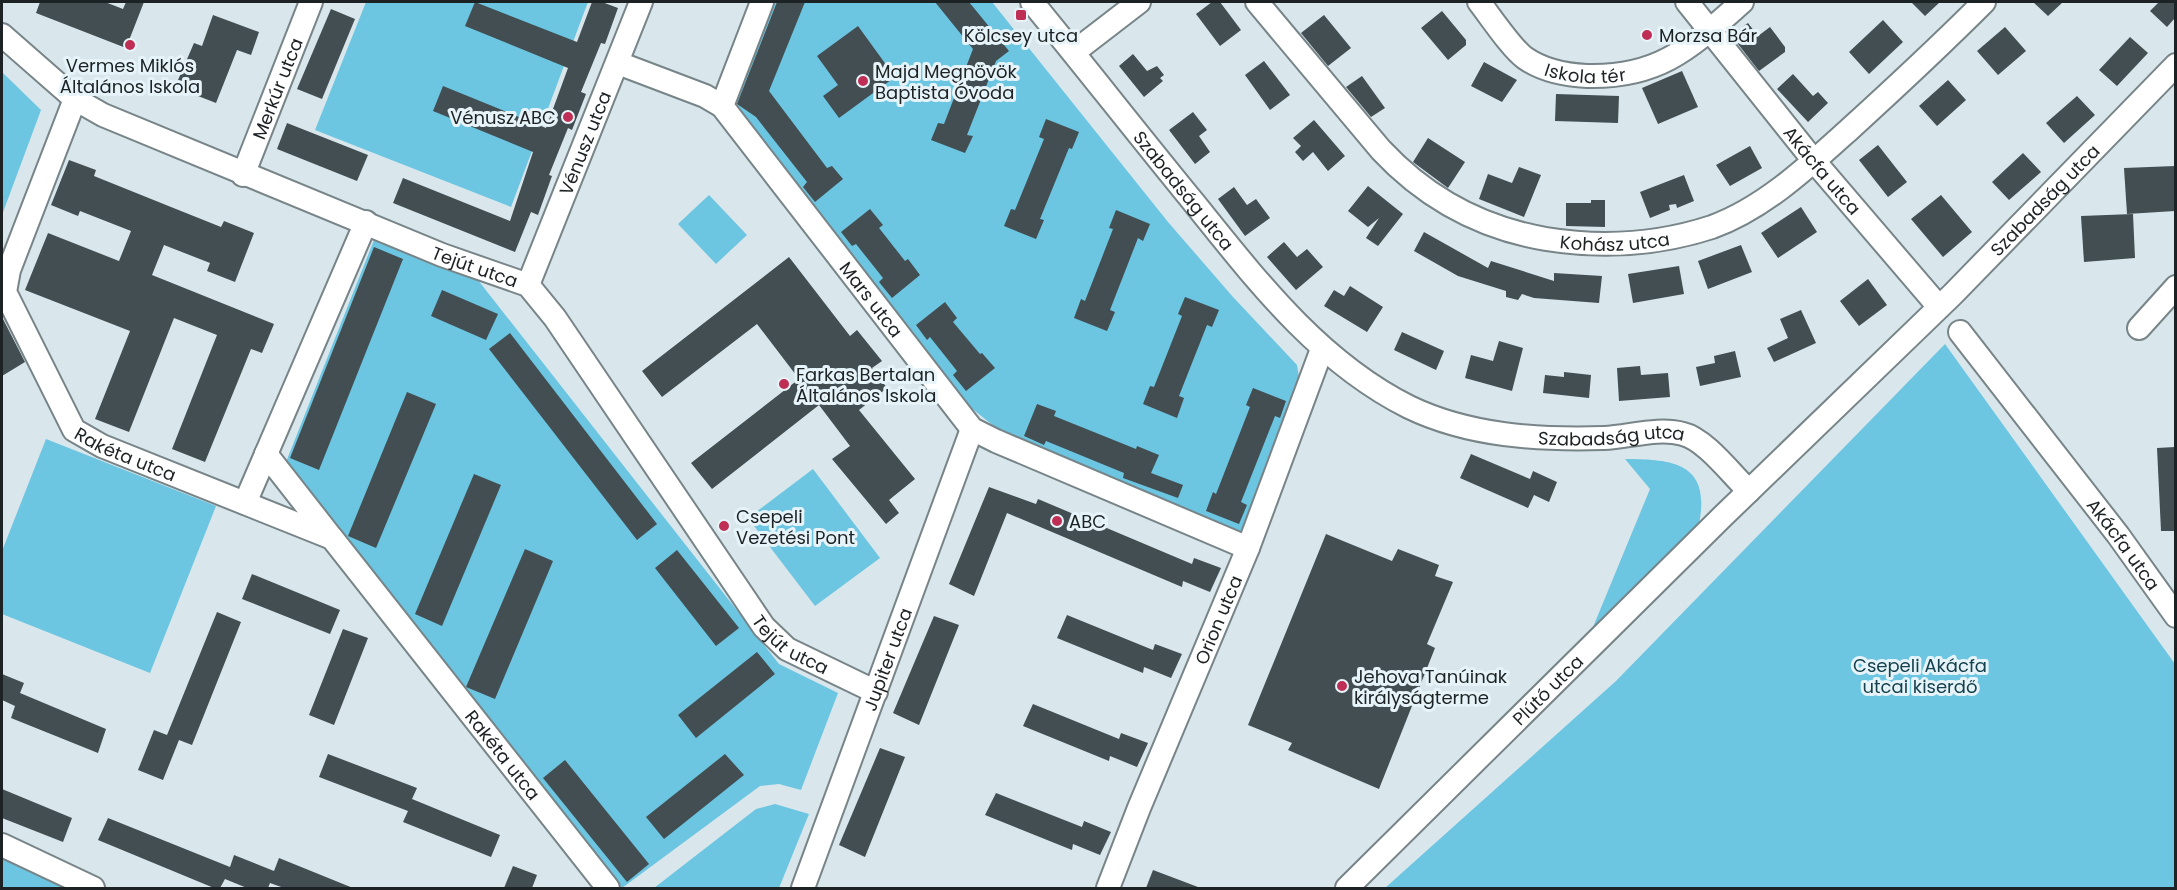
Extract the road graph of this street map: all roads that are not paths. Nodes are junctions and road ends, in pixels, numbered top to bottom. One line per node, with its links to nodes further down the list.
1 (310, 2): 19 (street, Merkúr utca)
2 (641, 2): 14 (street, Vénusz utca)
3 (762, 2): 17 (street)
4 (1032, 2): 13 (street, Szabadság utca)
5 (1139, 2): 13 (street)
6 (1257, 2): 18 (street, Kohász utca)
7 (1479, 2): 11 (street, Iskola tér)
8 (1687, 2): 11 (street)
9 (1742, 2): 11 (street, Iskola tér)
10 (1984, 2): 18 (street, Kohász utca)
11 (1709, 31): 18 (street, Akácfa utca)
12 (2, 35): 16 (street, Tejút utca)
13 (1074, 52): 26 (street, Szabadság utca)
14 (618, 63): 17 (street, Mars utca); 21 (street, Vénusz utca)
15 (2175, 65): 23 (street, Szabadság utca)
16 (75, 99): 19 (street, Tejút utca); 30 (street, Rakéta utca)
17 (722, 106): 27 (street, Mars utca)
18 (1814, 161): 23 (street, Akácfa utca)
19 (243, 175): 20 (street, Tejút utca)
20 (366, 222): 21 (street, Tejút utca); 28 (street)
21 (528, 285): 34 (street, Tejút utca)
22 (2175, 287): 24 (street)
23 (1939, 307): 29 (street, Szabadság utca)
24 (2139, 328)
25 (1960, 332): 33 (street, Akácfa utca)
26 (1322, 349): 29 (street, Szabadság utca); 32 (street, Orion utca)
27 (972, 429): 32 (street, Mars utca); 34 (street, Jupiter utca)
28 (267, 454): 30 (street); 31 (street, Rakéta utca)
29 (1749, 491): 40 (street, Plútó utca)
30 (245, 503): 31 (street, Rakéta utca)
31 (332, 538): 37 (street, Rakéta utca)
32 (1248, 548): 39 (street, Orion utca)
33 (2175, 616)
34 (876, 692): 38 (street, Jupiter utca)
35 (2, 845): 36 (street)
36 (93, 888)
37 (608, 888)
38 (803, 888)
39 (1108, 888)
40 (1347, 888)

